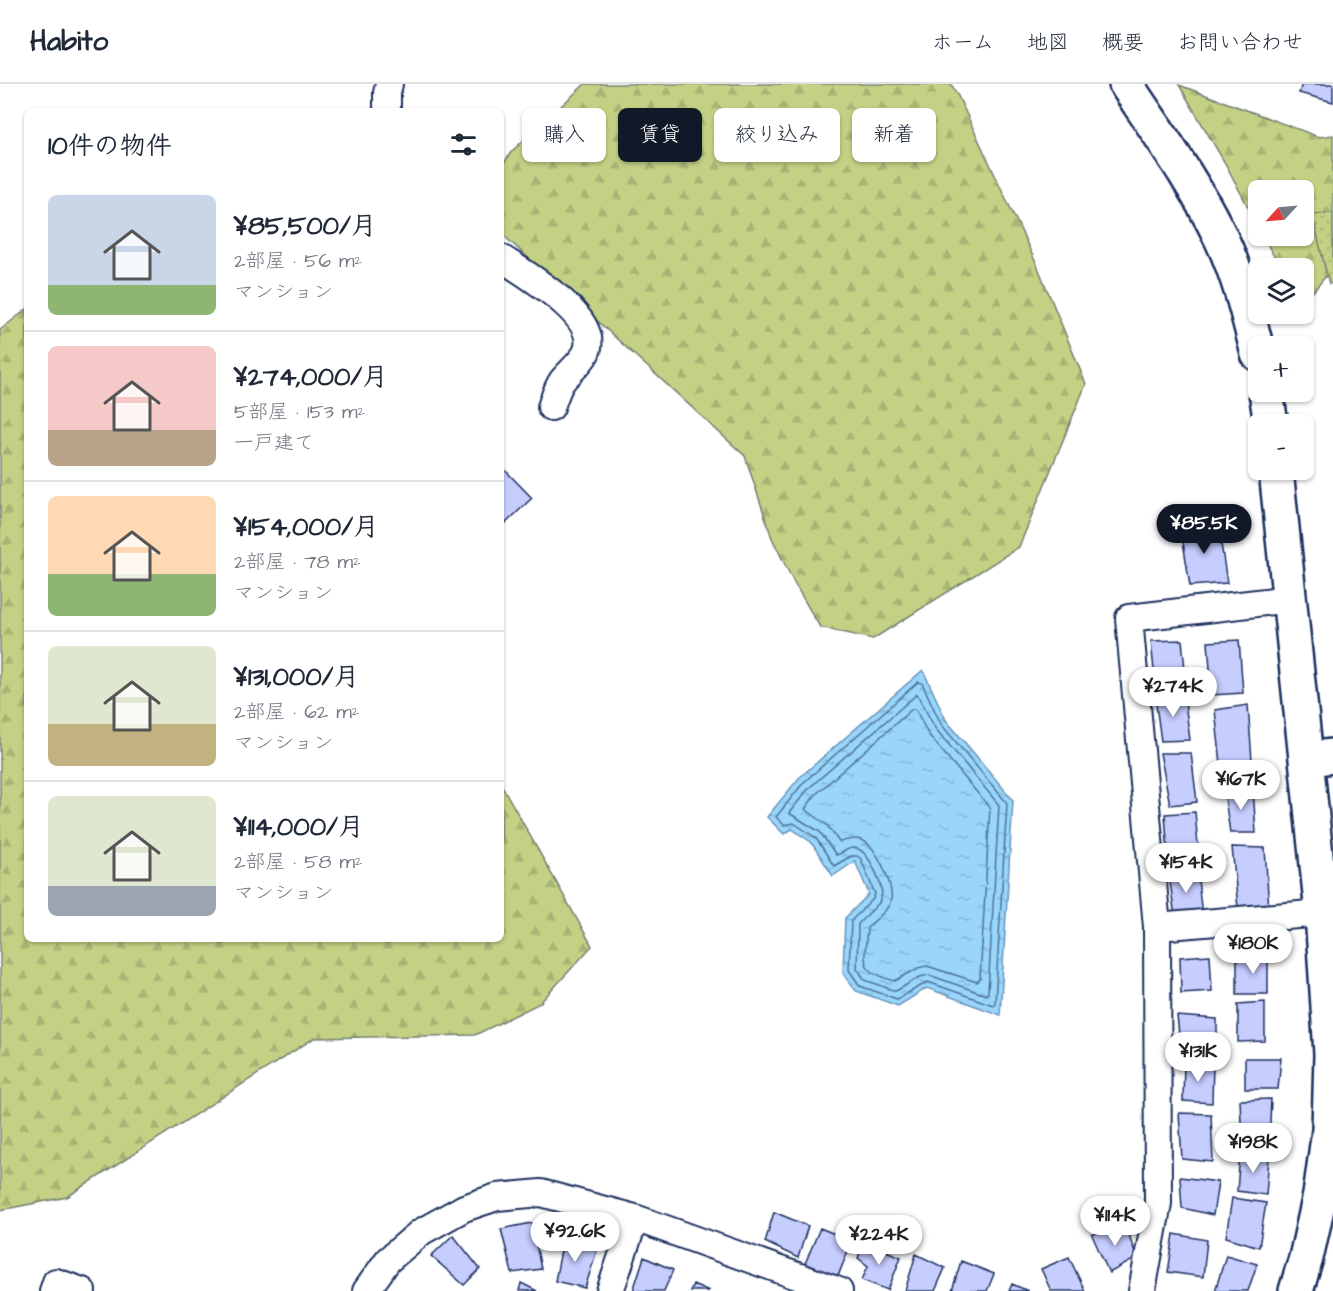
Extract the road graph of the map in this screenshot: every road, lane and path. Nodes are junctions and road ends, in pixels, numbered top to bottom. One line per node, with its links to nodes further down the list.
1 (389, 84): 3 (street)
2 (1126, 84): 5 (street)
3 (387, 108)
4 (504, 260): 6 (street)
5 (1254, 336)
6 (551, 407)
7 (1277, 480): 8 (street)
8 (1290, 599): 9 (street); 11 (street)
9 (1319, 757): 10 (street)
10 (1322, 913): 11 (street); 19 (street)
11 (1157, 927): 18 (street)
12 (635, 1218): 15 (street); 16 (street); 17 (street)
13 (53, 1291): 14 (street)
14 (82, 1291)
15 (366, 1291)
16 (610, 1291)
17 (839, 1291)
18 (1142, 1291)
19 (1296, 1291)

